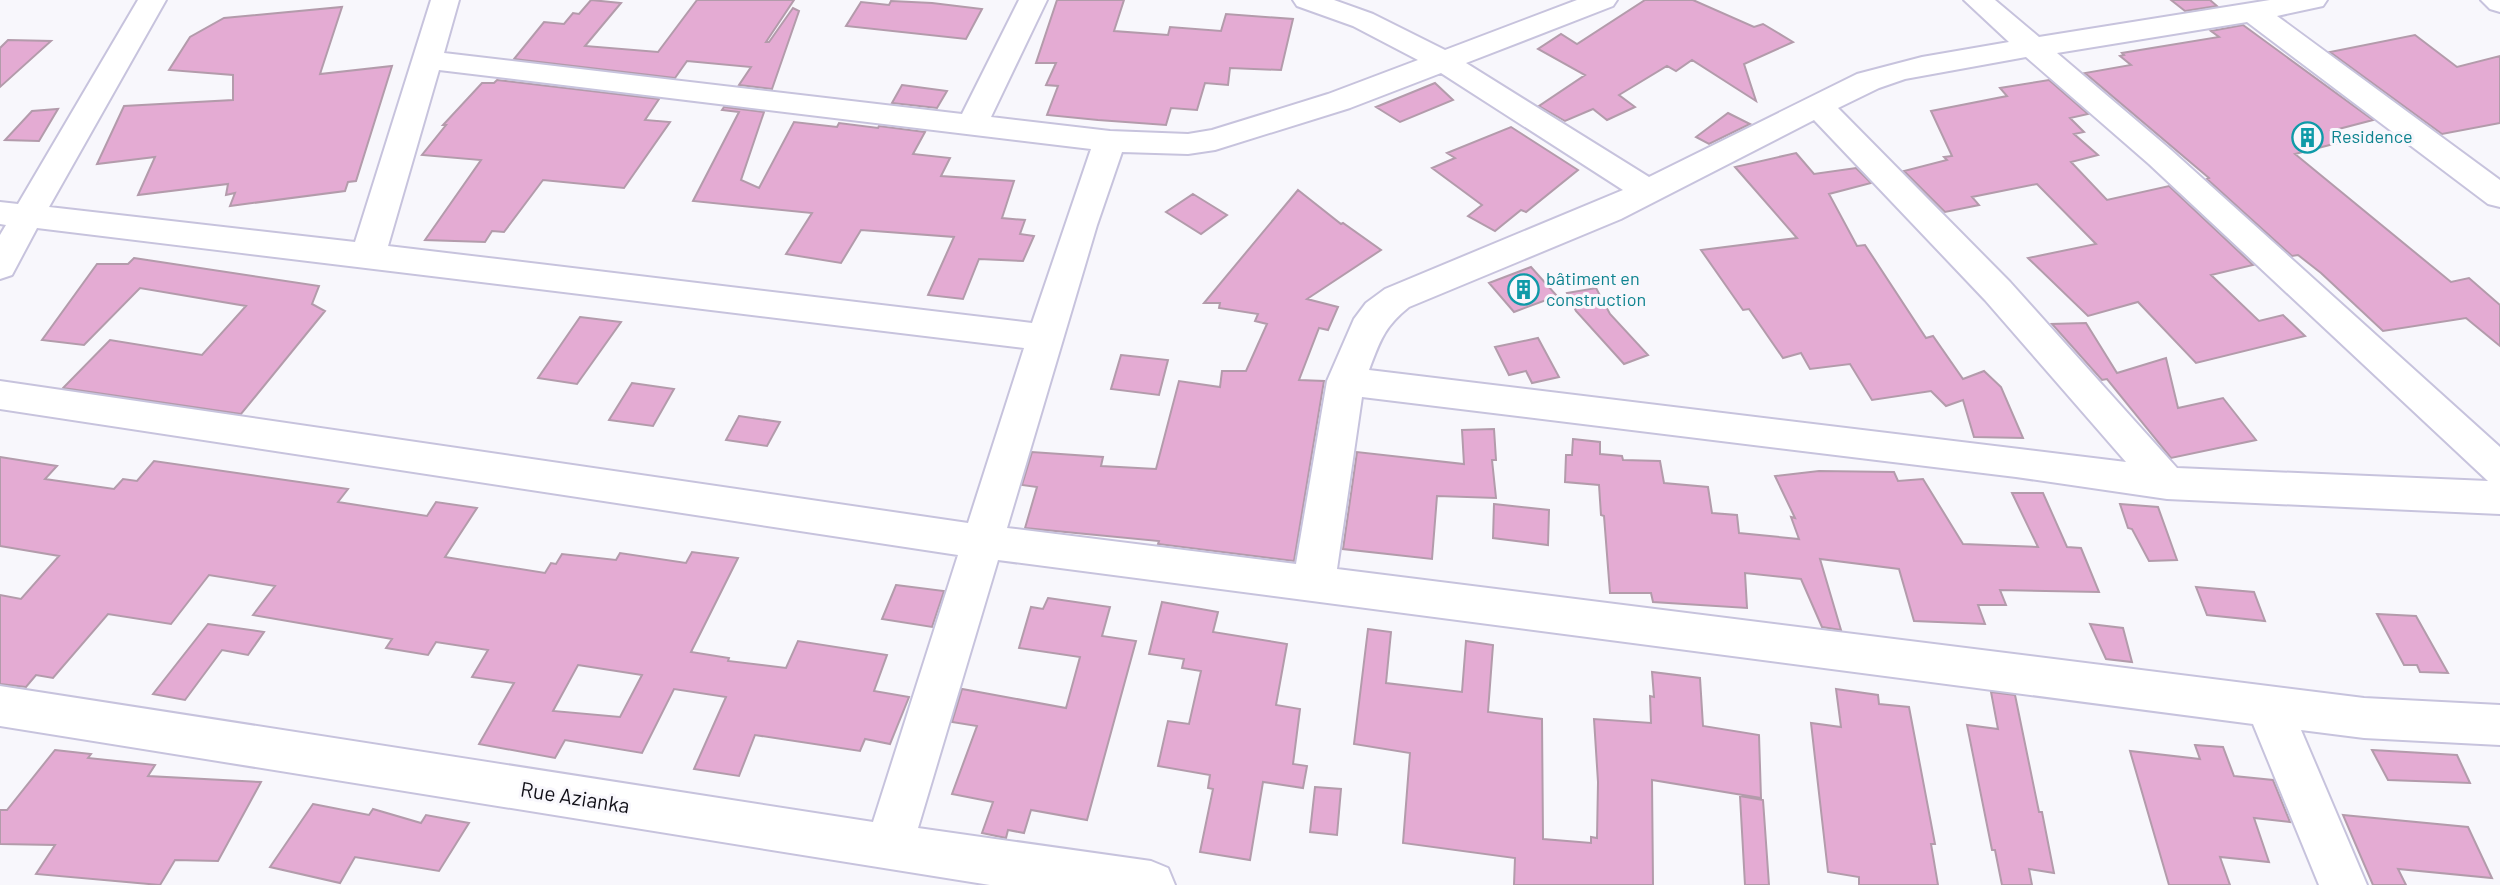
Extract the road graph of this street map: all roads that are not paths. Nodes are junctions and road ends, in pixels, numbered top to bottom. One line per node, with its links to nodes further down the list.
1 (152, 0): 19 (street)
2 (445, 0): 12 (street)
3 (1032, 0): 15 (street)
4 (1307, 0): 13 (street)
5 (1603, 0): 13 (street)
6 (1978, 0): 11 (street)
7 (2313, 0): 10 (street)
8 (2495, 0): 9 (street)
9 (2500, 3)
10 (2253, 12): 11 (street); 18 (street)
11 (2034, 48): 14 (street); 25 (street)
12 (426, 60): 15 (street); 20 (street)
13 (1443, 61): 16 (street); 17 (street)
14 (1819, 107): 17 (street); 26 (street)
15 (973, 123): 16 (street)
16 (1110, 141): 22 (street)
17 (1648, 192): 23 (street)
18 (2500, 196)
19 (13, 214): 20 (street); 21 (street)
20 (368, 255): 22 (street)
21 (0, 267)
22 (1046, 338): 28 (street)
23 (1346, 381): 26 (street); 29 (street)
24 (0, 395): 28 (street)
25 (2500, 470)
26 (2167, 483): 27 (street)
27 (2500, 498)
28 (983, 542): 29 (street); 33 (street)
29 (1314, 583): 31 (street)
30 (0, 706): 33 (street, Rue Azianka)
31 (2268, 706): 32 (street); 35 (street)
32 (2500, 725)
33 (889, 847): 34 (street, Rue Azianka)
34 (1151, 885)
35 (2343, 885)

